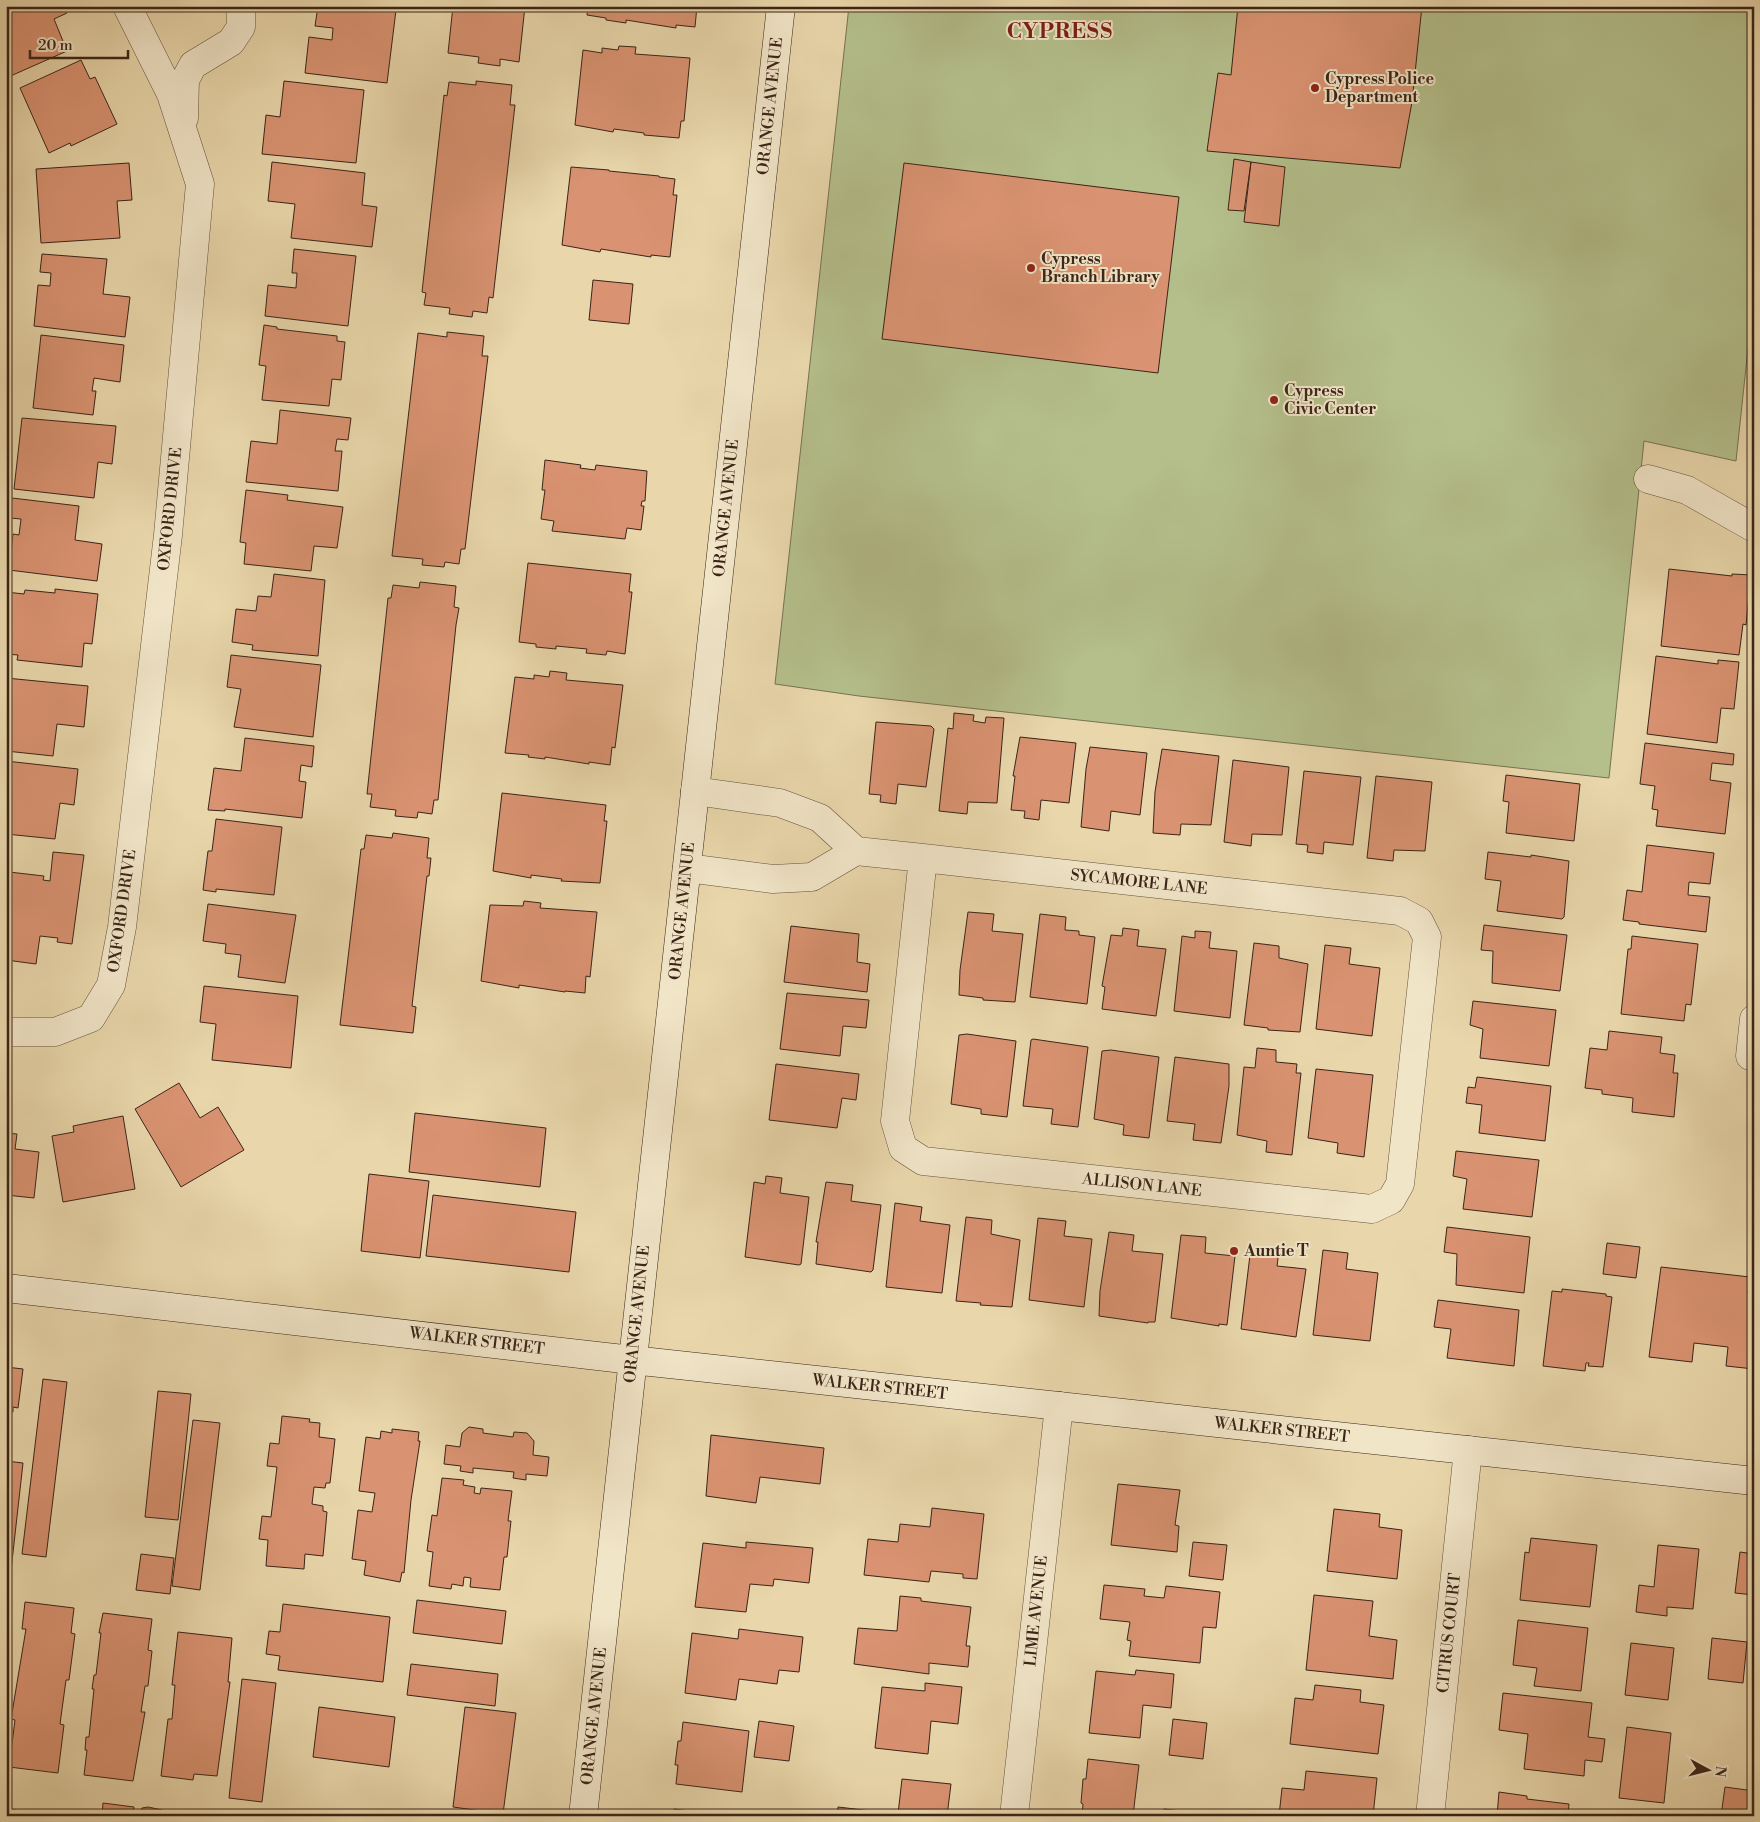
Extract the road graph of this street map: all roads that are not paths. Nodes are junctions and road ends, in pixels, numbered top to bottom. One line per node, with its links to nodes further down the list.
1 (127, 6): 4 (street, OXFORD DRIVE)
2 (240, 6): 4 (street)
3 (781, 6): 7 (street, ORANGE AVENUE)
4 (184, 136): 13 (street, OXFORD DRIVE)
5 (1648, 479): 6 (street)
6 (1754, 528)
7 (695, 792): 8 (street); 10 (street, ORANGE AVENUE)
8 (856, 850): 9 (street, SYCAMORE LANE); 10 (street)
9 (923, 858): 11 (street, SYCAMORE LANE); 11 (street, ALLISON LANE)
10 (687, 868): 16 (street, ORANGE AVENUE)
11 (1419, 921)
12 (1754, 1018): 14 (street)
13 (6, 1032)
14 (1750, 1056)
15 (6, 1288): 16 (street, WALKER STREET)
16 (632, 1360): 17 (street, WALKER STREET); 20 (street, ORANGE AVENUE)
17 (1059, 1406): 18 (street, WALKER STREET); 21 (street, LIME AVENUE)
18 (1468, 1450): 19 (street, WALKER STREET); 22 (street, CITRUS COURT)
19 (1754, 1481)
20 (583, 1816)
21 (1014, 1816)
22 (1430, 1816)

